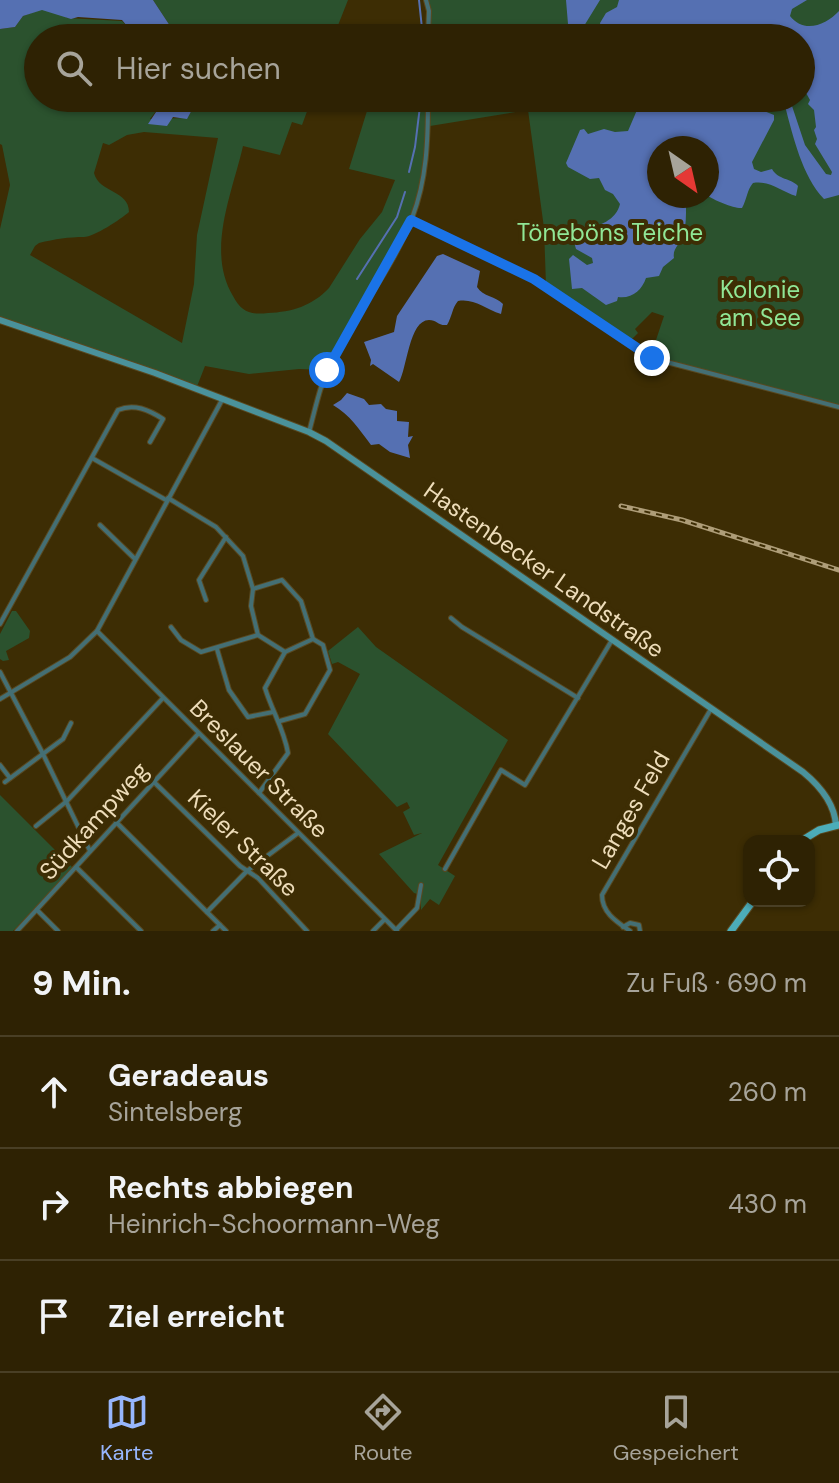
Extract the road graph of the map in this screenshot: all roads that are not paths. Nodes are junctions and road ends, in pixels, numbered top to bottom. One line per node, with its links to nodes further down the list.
1 (426, 0): 2 (street)
2 (429, 24)
3 (427, 112): 4 (street)
4 (411, 220): 7 (street); 8 (street)
5 (0, 320): 6 (main road, Hastenbecker Landstraße)
6 (223, 400): 8 (main road, Hastenbecker Landstraße); 11 (street)
7 (839, 407)
8 (309, 432): 23 (main road, Hastenbecker Landstraße)
9 (150, 442): 10 (street)
10 (92, 458): 11 (street); 18 (street)
11 (168, 499): 13 (street); 14 (street)
12 (100, 525): 14 (street)
13 (226, 537): 15 (street); 16 (street)
14 (135, 559): 20 (street)
15 (253, 589): 21 (street); 22 (street)
16 (206, 600)
17 (451, 618): 29 (street)
18 (0, 624)
19 (171, 627): 24 (street)
20 (97, 631): 27 (street); 28 (street, Breslauer Straße)
21 (258, 635): 24 (street); 25 (street)
22 (313, 639): 25 (street); 33 (street)
23 (612, 640): 29 (street); 31 (main road, Hastenbecker Landstraße)
24 (217, 649): 32 (street)
25 (285, 652): 32 (street)
26 (0, 672): 27 (street)
27 (12, 692): 30 (street); 36 (street)
28 (163, 698): 35 (street, Breslauer Straße); 40 (street)
29 (578, 698): 48 (street)
30 (0, 699)
31 (711, 709): 43 (main road, Hastenbecker Landstraße); 56 (street, Langes Feld)
32 (273, 712): 33 (street)
33 (280, 721): 39 (street)
34 (71, 723): 36 (street)
35 (198, 734): 38 (street, Südkampweg); 39 (street, Breslauer Straße)
36 (43, 754): 37 (street); 40 (street)
37 (0, 765)
38 (154, 782): 41 (street, Südkampweg); 49 (street, Kieler Straße)
39 (258, 794): 44 (street, Breslauer Straße)
40 (67, 801): 42 (street); 46 (street)
41 (116, 822): 46 (street, Südkampweg); 53 (street)
42 (36, 826)
43 (838, 826): 45 (main road)
44 (298, 833): 49 (street); 54 (street, Breslauer Straße)
45 (811, 835)
46 (90, 851): 47 (street, Südkampweg)
47 (77, 867): 52 (street, Südkampweg); 59 (street)
48 (445, 869)
49 (247, 871): 53 (street); 62 (street, Kieler Straße)
50 (421, 885): 64 (street)
51 (749, 907): 67 (main road)
52 (37, 910): 57 (street, Südkampweg); 58 (street)
53 (207, 912): 55 (street)
54 (384, 920): 63 (street); 64 (street, Breslauer Straße)
55 (220, 925): 60 (street); 61 (street)
56 (623, 927): 65 (street, Langes Feld); 66 (street)
57 (17, 931)
58 (58, 931)
59 (141, 931)
60 (213, 931)
61 (226, 931)
62 (307, 931)
63 (373, 931)
64 (396, 931)
65 (630, 931)
66 (640, 931)
67 (731, 931)

